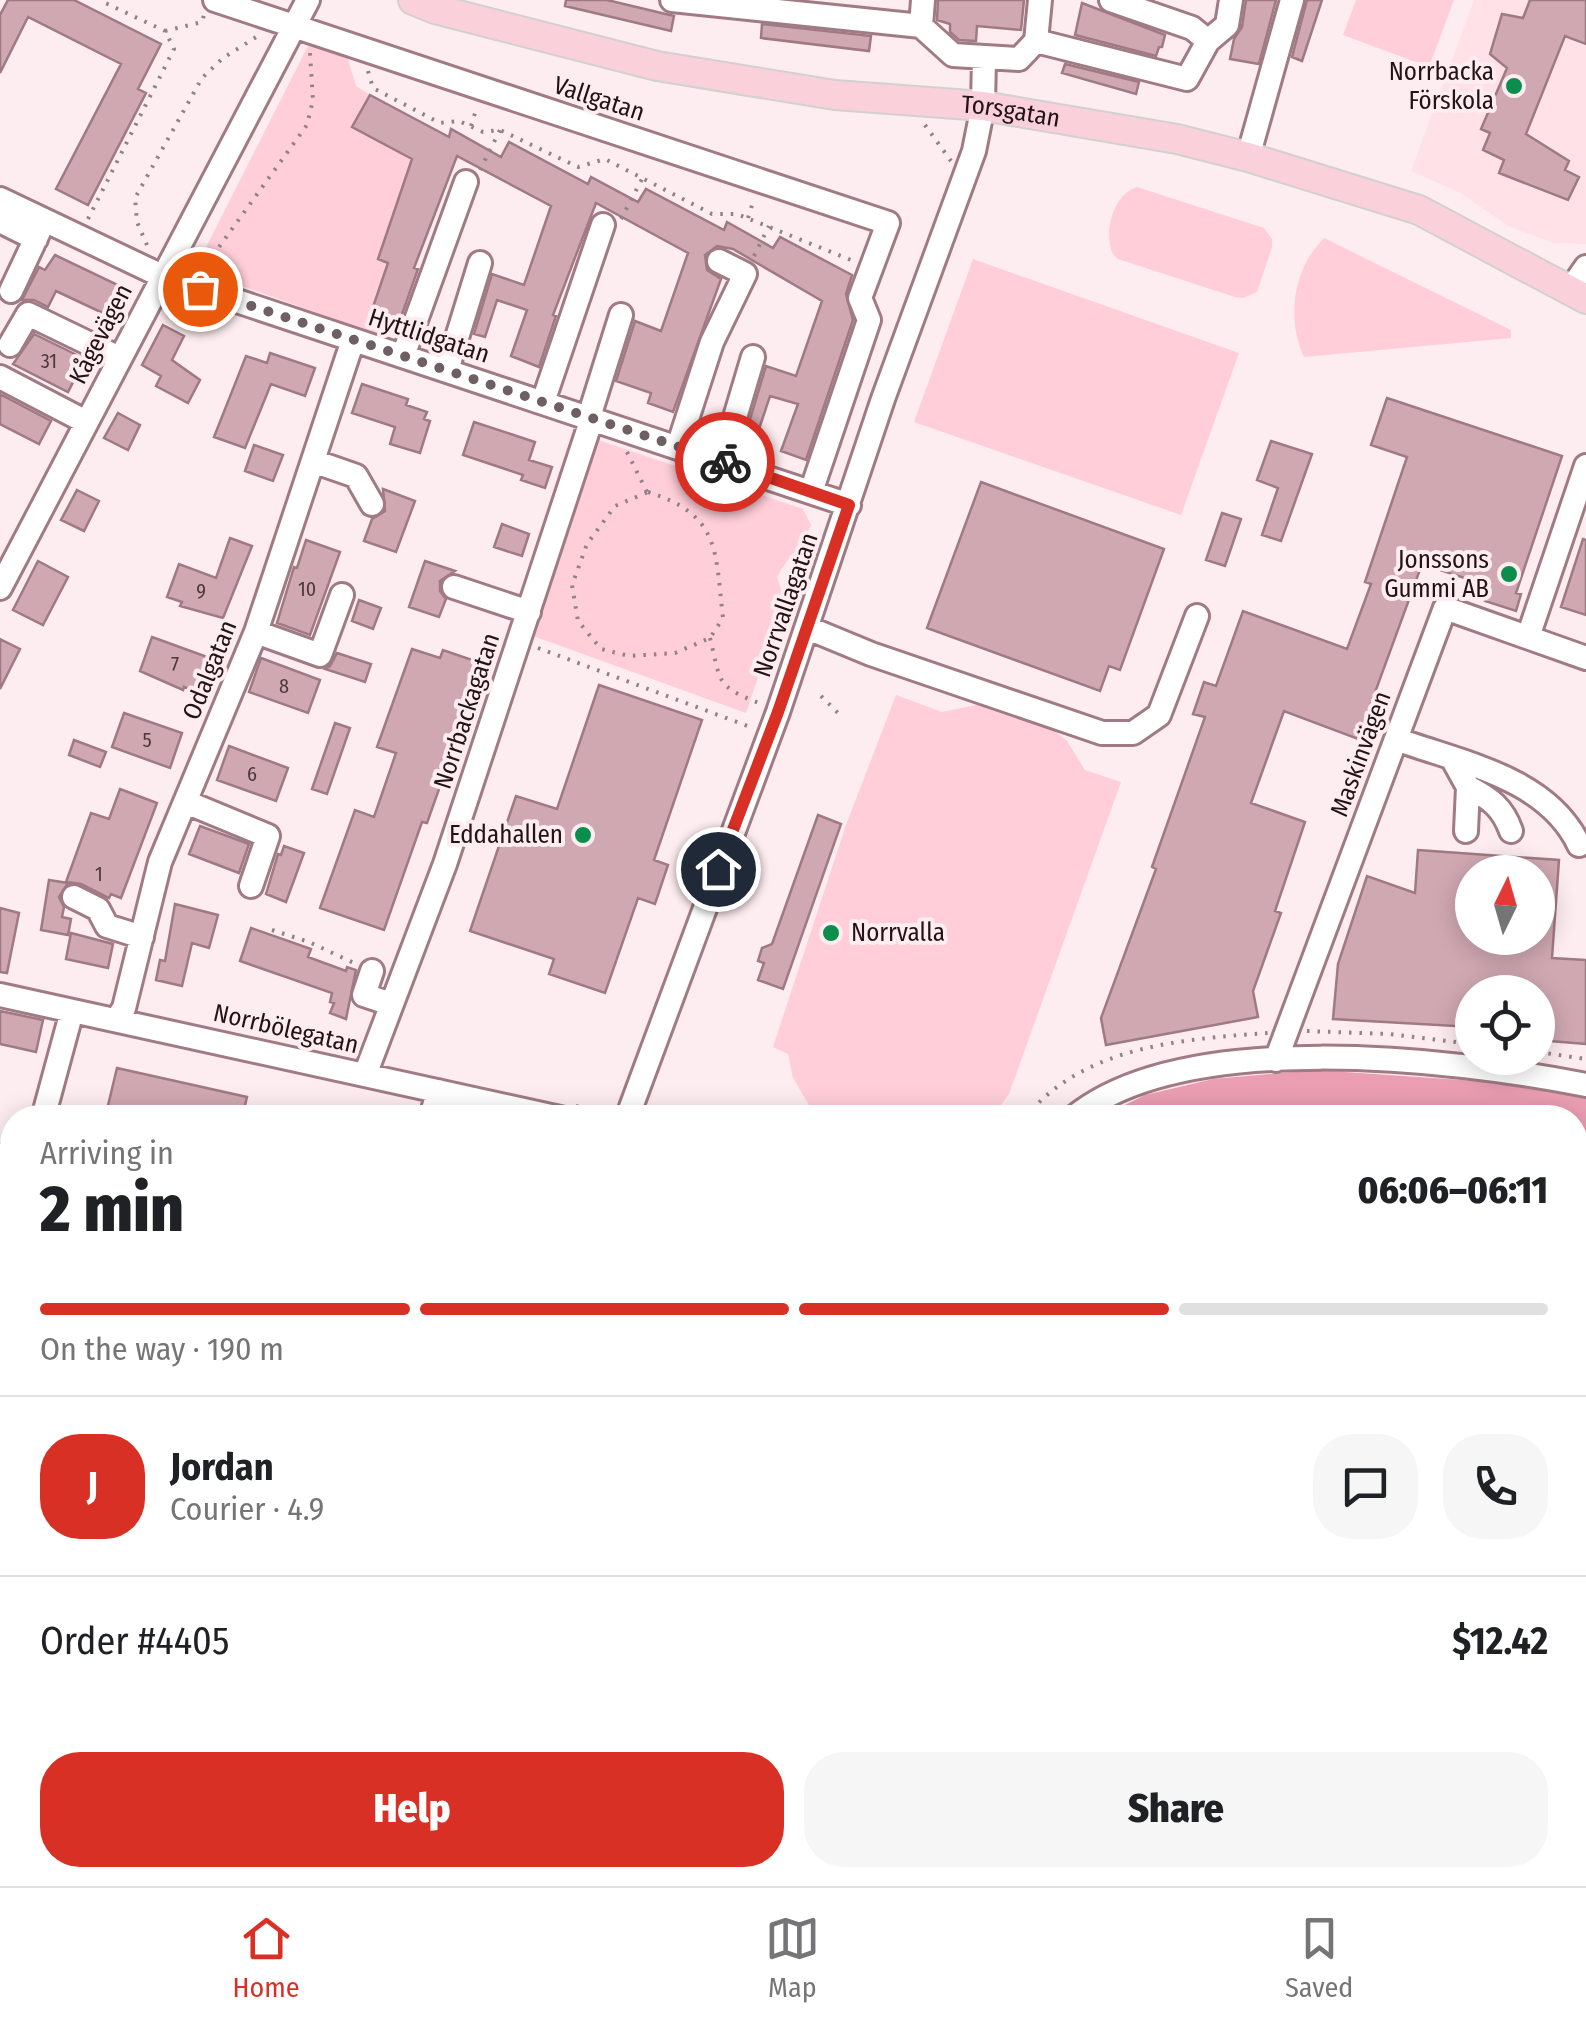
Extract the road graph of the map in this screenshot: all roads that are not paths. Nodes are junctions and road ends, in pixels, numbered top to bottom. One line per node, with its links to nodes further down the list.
1 (308, 0): 11 (street, Kågevägen)
2 (413, 0): 15 (main road, Torsgatan)
3 (672, 0): 10 (street)
4 (923, 0): 10 (street)
5 (1040, 0): 12 (street)
6 (1111, 0): 13 (street)
7 (1230, 0): 13 (street)
8 (1292, 0): 16 (street)
9 (210, 6): 11 (street, Vallgatan)
10 (921, 26): 14 (street)
11 (300, 30): 25 (street, Kågevägen); 43 (street, Vallgatan)
12 (1036, 41): 13 (street); 14 (street)
13 (1208, 41)
14 (984, 57): 15 (street, Norrvallagatan)
15 (984, 106): 16 (main road, Torsgatan); 45 (street, Norrvallagatan)
16 (1248, 156): 27 (main road, Torsgatan)
17 (466, 182): 31 (street)
18 (0, 200): 21 (street, Hyttlidgatan)
19 (0, 221): 21 (street)
20 (603, 225): 36 (street)
21 (40, 230): 25 (street, Hyttlidgatan); 26 (street)
22 (719, 261): 39 (street)
23 (480, 263): 34 (street)
24 (1586, 267): 27 (street)
25 (162, 276): 29 (street, Hyttlidgatan); 33 (street, Kågevägen)
26 (11, 291)
27 (1578, 295)
28 (621, 315): 37 (street, Norrbackagatan)
29 (353, 340): 31 (street, Hyttlidgatan); 41 (street, Odalgatan)
30 (10, 345): 33 (street)
31 (403, 356): 34 (street, Hyttlidgatan)
32 (754, 357): 40 (street)
33 (119, 358): 38 (street, Kågevägen)
34 (447, 370): 36 (street, Hyttlidgatan)
35 (0, 377): 38 (street)
36 (542, 402): 37 (street, Hyttlidgatan)
37 (598, 420): 39 (street, Hyttlidgatan); 49 (street, Norrbackagatan)
38 (86, 422): 47 (street, Kågevägen)
39 (678, 447): 40 (street, Hyttlidgatan)
40 (722, 461): 43 (street, Hyttlidgatan)
41 (312, 462): 44 (street); 52 (street, Odalgatan)
42 (1586, 466): 53 (street)
43 (810, 492): 45 (street, Hyttlidgatan)
44 (372, 504)
45 (849, 505): 51 (street, Norrvallagatan)
46 (454, 586): 49 (street)
47 (0, 588)
48 (342, 595): 52 (street)
49 (529, 612): 67 (street, Norrbackagatan)
50 (1197, 616): 51 (street)
51 (808, 628): 77 (street, Norrvallagatan)
52 (256, 632): 58 (street, Odalgatan)
53 (1528, 637): 54 (street, Maskinvägen); 55 (street, Maskinvägen)
54 (1586, 658)
55 (1396, 739): 56 (street); 70 (street, Maskinvägen)
56 (1453, 760): 57 (street); 61 (street)
57 (1468, 786): 59 (street); 60 (street)
58 (186, 802): 62 (street); 64 (street, Odalgatan)
59 (1512, 831)
60 (1466, 832)
61 (1579, 844)
62 (251, 886)
63 (74, 897): 64 (street)
64 (142, 937): 69 (street, Odalgatan)
65 (372, 971): 67 (street)
66 (0, 995): 68 (street, Norrbölegatan)
67 (391, 1004): 71 (street, Norrbackagatan)
68 (72, 1010): 69 (street, Norrbölegatan); 74 (street)
69 (118, 1020): 71 (street, Norrbölegatan)
70 (1276, 1060): 72 (street); 78 (street)
71 (365, 1075): 73 (street, Norrbölegatan)
72 (1586, 1085)
73 (438, 1091): 75 (street); 76 (street, Norrbölegatan)
74 (46, 1105)
75 (434, 1105)
76 (501, 1105)
77 (632, 1105)
78 (1097, 1105)

